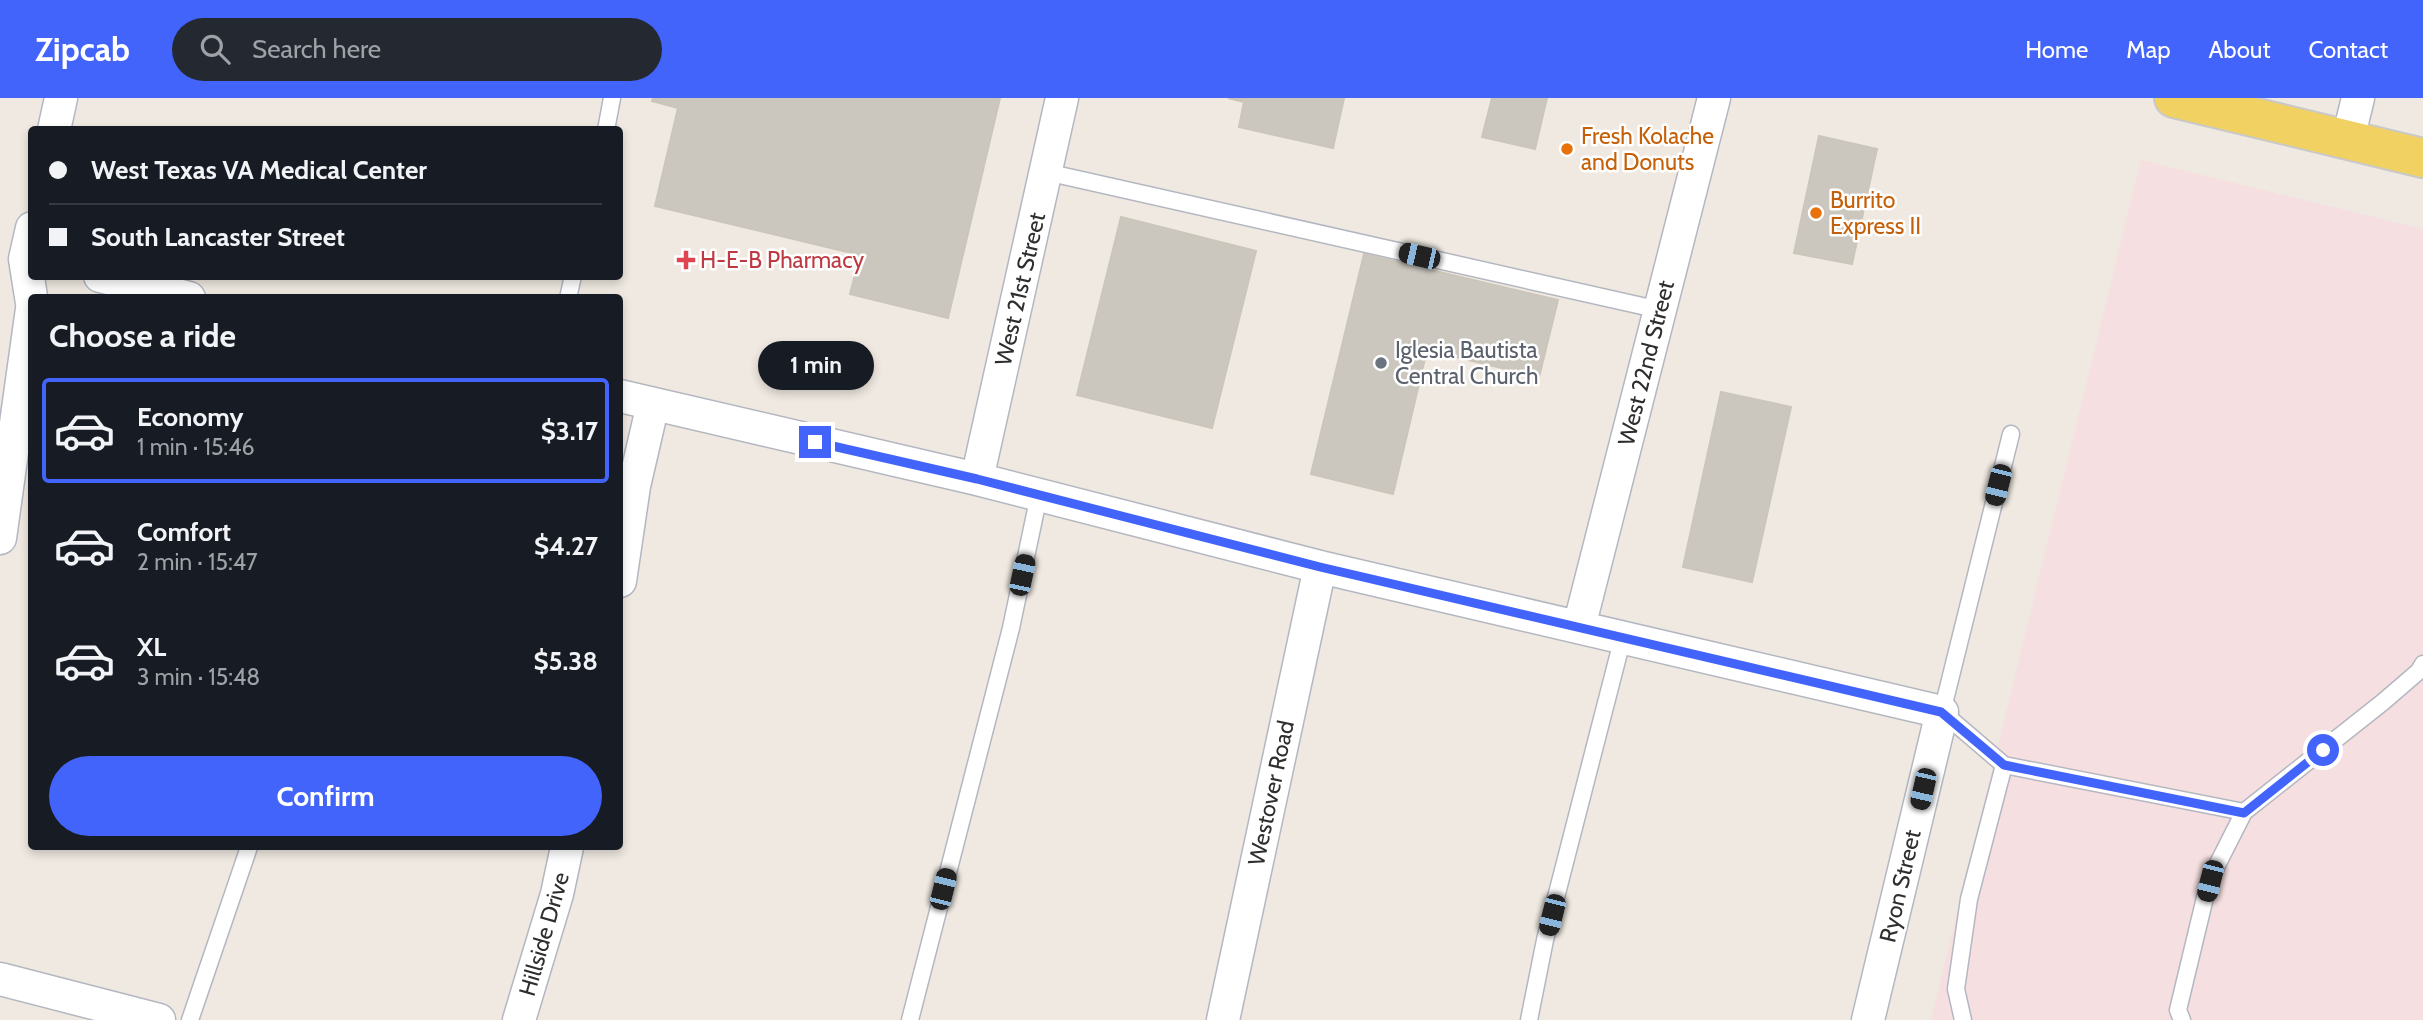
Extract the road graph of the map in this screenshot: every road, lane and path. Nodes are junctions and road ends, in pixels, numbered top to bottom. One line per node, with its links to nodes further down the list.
1 (61, 98): 7 (street)
2 (612, 98): 8 (lane)
3 (1062, 98): 11 (street, West 21st Street)
4 (1714, 98): 16 (street, West 22nd Street)
5 (2174, 98): 9 (main road)
6 (2358, 98): 9 (street)
7 (55, 126)
8 (607, 126)
9 (2348, 139): 10 (main road)
10 (2423, 158)
11 (1046, 172): 16 (lane); 21 (street, West 21st Street)
12 (22, 250): 14 (street)
13 (116, 280): 15 (street)
14 (30, 294)
15 (173, 294)
16 (1660, 310): 26 (street, West 22nd Street)
17 (28, 338): 23 (street)
18 (623, 397): 19 (street)
19 (653, 404): 21 (street); 24 (street)
20 (2011, 434): 29 (lane)
21 (977, 479): 22 (street)
22 (1039, 495): 25 (street); 38 (lane)
23 (0, 538)
24 (623, 561)
25 (1320, 567): 26 (street); 39 (street, Westover Road)
26 (1579, 628): 27 (street)
27 (1623, 637): 29 (street); 40 (lane)
28 (2423, 664): 31 (lane)
29 (1941, 712): 30 (lane); 41 (street, Ryon Street)
30 (2004, 765): 31 (lane); 42 (lane)
31 (2244, 813): 43 (lane)
32 (248, 850): 36 (lane)
33 (566, 850): 37 (street, Hillside Drive)
34 (0, 979): 35 (street)
35 (159, 1020)
36 (190, 1020)
37 (519, 1020)
38 (909, 1020)
39 (1223, 1020)
40 (1529, 1020)
41 (1868, 1020)
42 (1963, 1020)
43 (2182, 1020)

